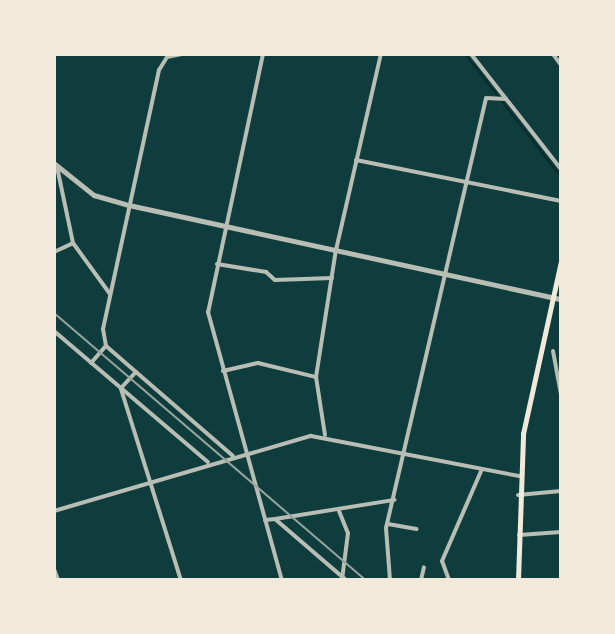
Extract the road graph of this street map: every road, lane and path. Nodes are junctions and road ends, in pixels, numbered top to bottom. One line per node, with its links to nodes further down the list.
1 (182, 54): 13 (street)
2 (263, 54): 14 (street)
3 (381, 54): 8 (street)
4 (471, 54): 7 (street)
5 (553, 54): 6 (street)
6 (561, 65)
7 (506, 99): 10 (street); 11 (street)
8 (356, 160): 11 (street); 16 (street)
9 (56, 165): 13 (street); 15 (street)
10 (561, 170)
11 (467, 182): 12 (street); 20 (street)
12 (561, 201)
13 (129, 206): 14 (street); 22 (street)
14 (225, 226): 16 (street); 19 (street)
15 (73, 243): 17 (street); 22 (street)
16 (336, 250): 20 (street); 21 (street)
17 (54, 252)
18 (561, 261): 23 (main road)
19 (217, 264): 21 (street); 28 (street)
20 (447, 274): 23 (street); 34 (street)
21 (332, 278): 30 (street)
22 (110, 294): 25 (street)
23 (559, 298): 39 (main road)
24 (54, 331): 27 (street)
25 (106, 346): 27 (street); 29 (street)
26 (553, 351): 32 (street)
27 (91, 363): 31 (street)
28 (223, 371): 30 (street); 35 (street)
29 (135, 372): 31 (street); 36 (street)
30 (316, 377): 33 (street)
31 (121, 388): 37 (street); 40 (street)
32 (561, 394)
33 (325, 435): 34 (street); 35 (street)
34 (408, 453): 38 (street); 43 (street)
35 (245, 455): 36 (street); 47 (street)
36 (233, 456): 37 (street)
37 (208, 462): 40 (street)
38 (482, 469): 39 (street); 61 (street)
39 (519, 476): 42 (main road)
40 (148, 480): 44 (street); 56 (street)
41 (561, 491): 42 (street)
42 (518, 495): 51 (main road)
43 (394, 500): 45 (street); 48 (street)
44 (54, 511)
45 (339, 511): 46 (street); 54 (street)
46 (275, 519): 47 (street); 54 (street)
47 (265, 520): 57 (street)
48 (388, 524): 49 (street); 59 (street)
49 (417, 529)
50 (561, 532): 51 (street)
51 (518, 535): 62 (main road)
52 (424, 567): 60 (street)
53 (54, 569): 55 (street)
54 (341, 578): 58 (street)
55 (58, 580)
56 (181, 580)
57 (282, 580)
58 (346, 580)
59 (390, 580)
60 (421, 580)
61 (449, 580)
62 (518, 580)

